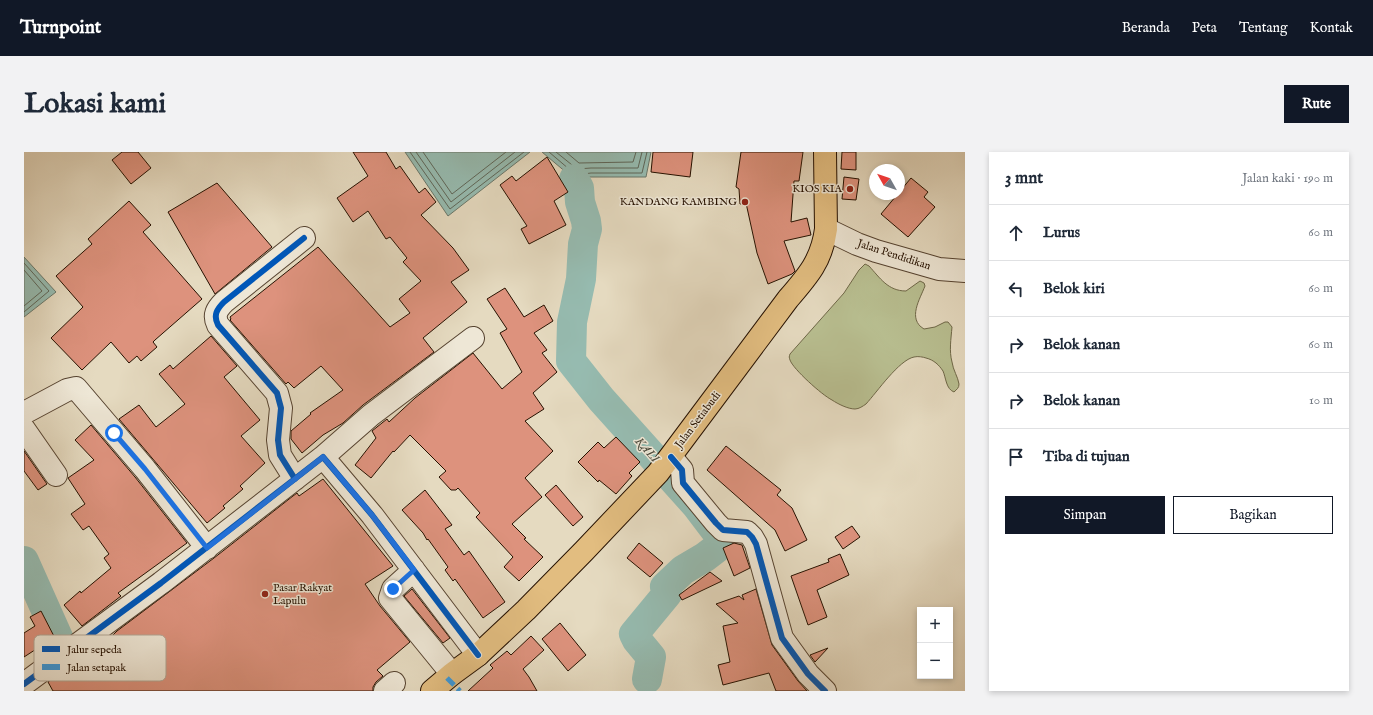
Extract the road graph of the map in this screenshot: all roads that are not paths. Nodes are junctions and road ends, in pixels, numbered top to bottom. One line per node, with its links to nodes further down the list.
1 (825, 152): 2 (highway, Jalan Setiabudi)
2 (826, 229): 4 (street, Jalan Pendidikan); 9 (highway, Jalan Setiabudi)
3 (304, 238): 11 (street)
4 (965, 272)
5 (473, 338): 8 (street)
6 (24, 413): 12 (street)
7 (24, 428): 10 (street)
8 (323, 457): 11 (street); 13 (street)
9 (666, 464): 15 (highway, Jalan Setiabudi); 20 (street)
10 (56, 475)
11 (295, 479): 12 (street)
12 (207, 548): 14 (street)
13 (414, 570): 15 (street); 16 (street)
14 (91, 635)
15 (478, 655): 16 (highway, Jalan Setiabudi)
16 (452, 674): 19 (highway, Jalan Setiabudi)
17 (34, 676): 18 (street)
18 (24, 684)
19 (432, 691)
20 (825, 691)

